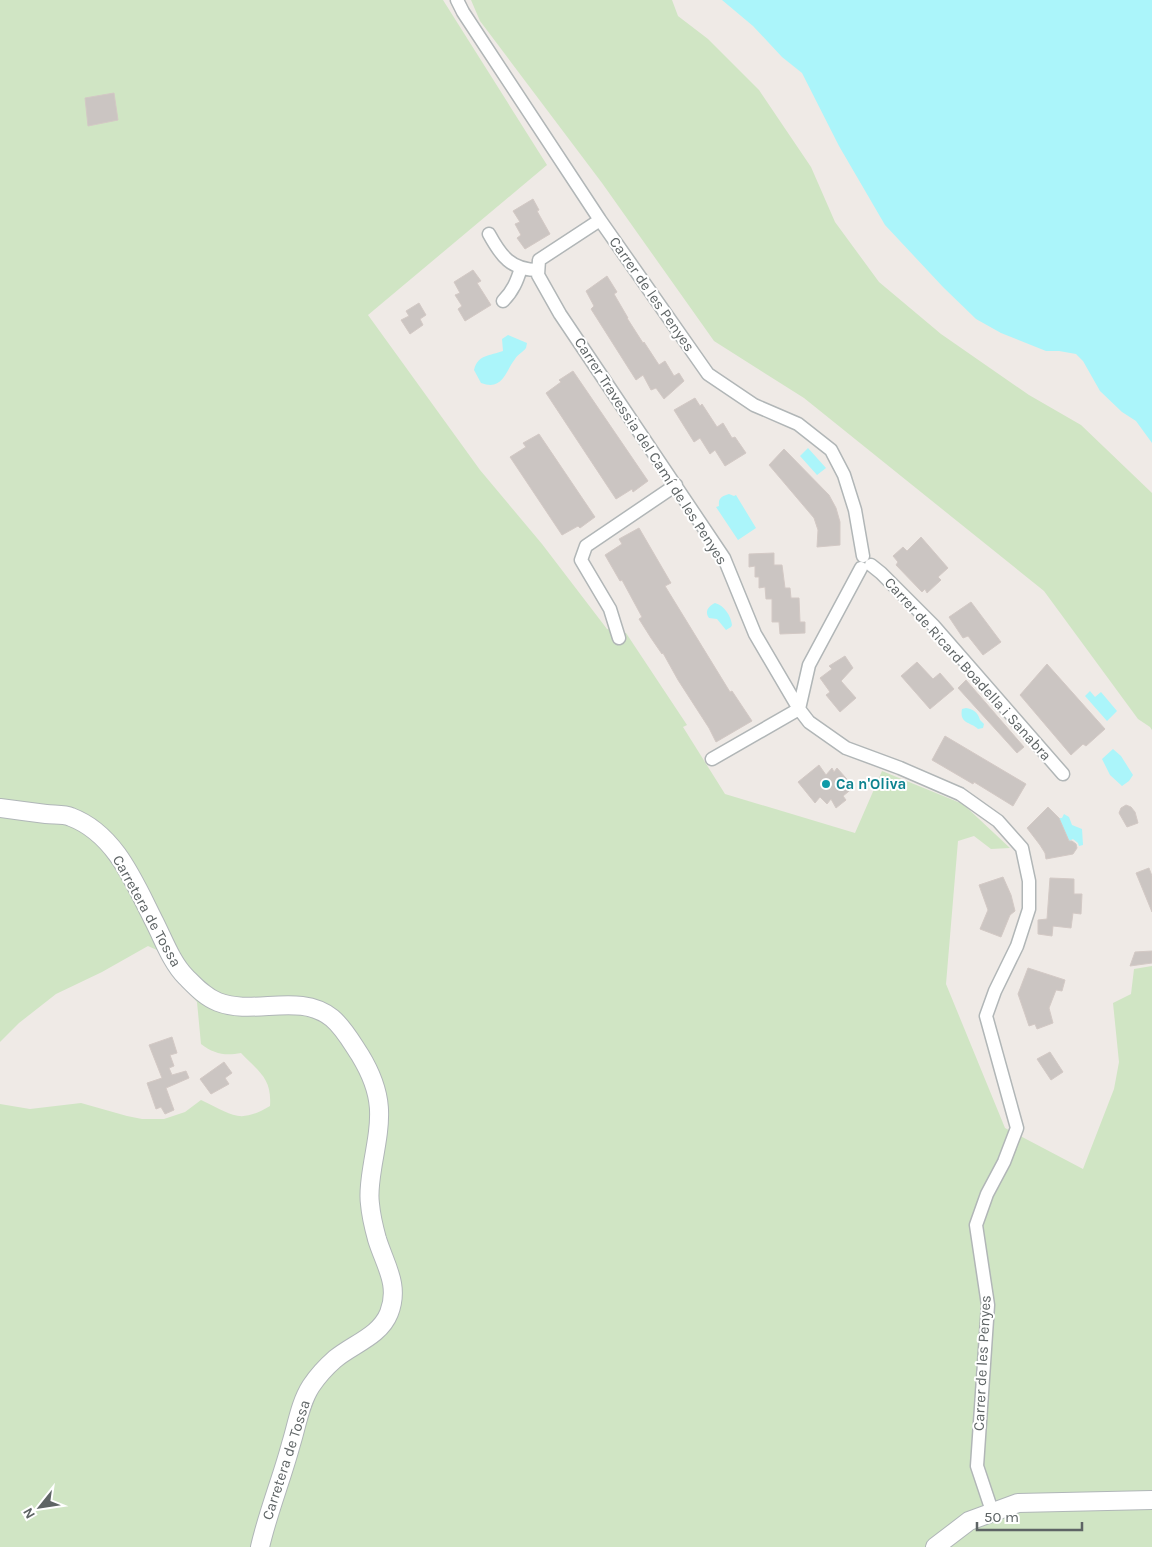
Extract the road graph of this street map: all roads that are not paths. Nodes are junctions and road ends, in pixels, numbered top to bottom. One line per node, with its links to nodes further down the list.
1 (457, 0): 2 (street, Carrer de les Penyes)
2 (600, 220): 5 (street); 8 (street, Carrer de les Penyes)
3 (489, 234): 4 (street)
4 (521, 268): 5 (street); 6 (street)
5 (538, 270): 7 (street, Carrer Travessia del Camí de les Penyes)
6 (503, 301)
7 (676, 485): 9 (street); 10 (street, Carrer Travessia del Camí de les Penyes)
8 (865, 563): 10 (street); 12 (street, Carrer de Ricard Boadella i Sanabra)
9 (618, 638)
10 (799, 709): 11 (street); 15 (street, Carrer de les Penyes)
11 (712, 759)
12 (1062, 774)
13 (0, 808): 16 (main road, Carretera de Tossa)
14 (1152, 1500): 15 (main road)
15 (992, 1511): 17 (main road)
16 (260, 1547)
17 (935, 1547)

